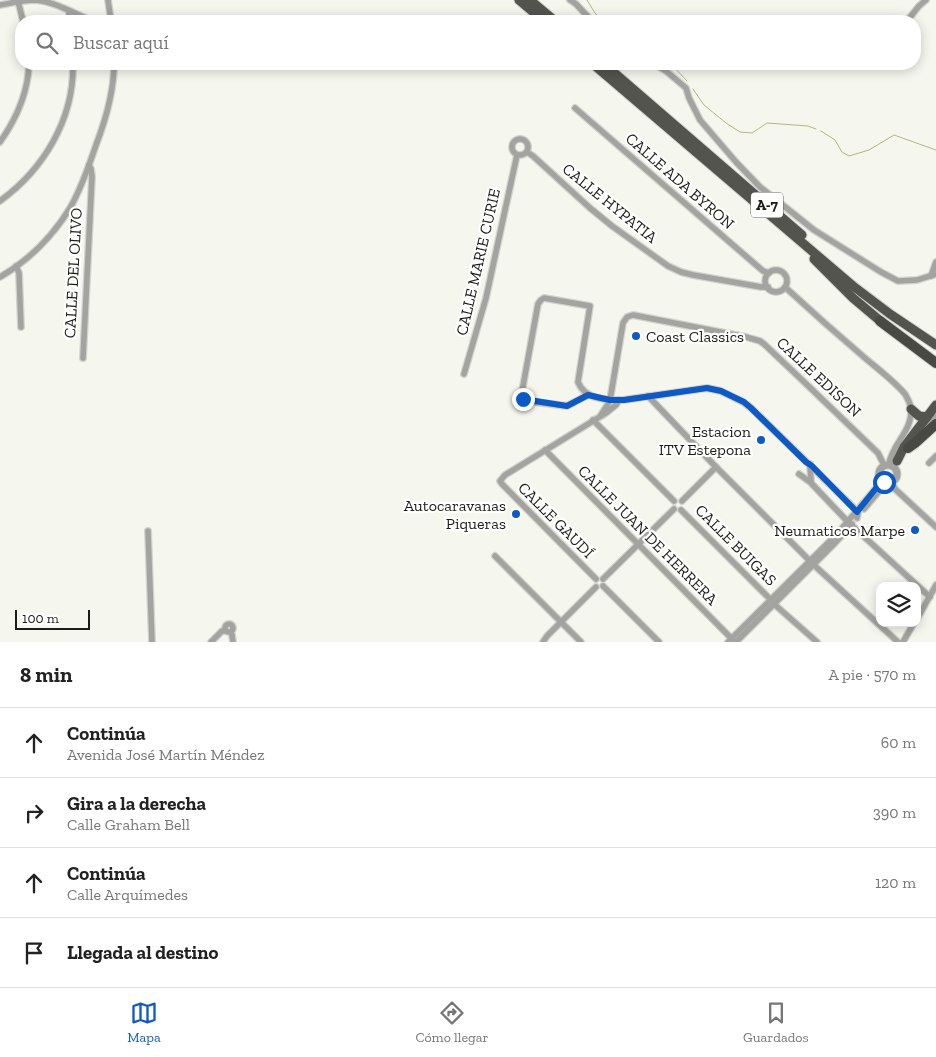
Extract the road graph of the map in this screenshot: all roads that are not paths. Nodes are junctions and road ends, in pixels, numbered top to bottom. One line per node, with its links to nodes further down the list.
1 (108, 0): 12 (street)
2 (519, 0): 13 (highway)
3 (530, 0): 14 (highway)
4 (570, 0): 15 (street)
5 (926, 0): 16 (street)
6 (18, 2): 7 (street); 8 (street); 9 (street)
7 (0, 5)
8 (69, 11): 10 (street); 11 (street)
9 (21, 15)
10 (69, 15)
11 (78, 15)
12 (110, 15)
13 (537, 15)
14 (548, 15)
15 (586, 15)
16 (912, 15)
17 (29, 70): 24 (street)
18 (73, 70): 30 (street)
19 (114, 70): 27 (street)
20 (600, 70): 31 (highway, A-7)
21 (611, 70): 41 (highway, A-7)
22 (664, 70): 35 (street)
23 (575, 108): 34 (street, CALLE ADA BYRON)
24 (0, 142)
25 (527, 152): 26 (street); 26 (street); 37 (street, CALLE HYPATIA)
26 (517, 155): 46 (street, CALLE MARIE CURIE)
27 (89, 165): 28 (street); 29 (street, CALLE DEL OLIVO)
28 (80, 187): 29 (street, CALLE DEL OLIVO); 33 (street)
29 (91, 189): 43 (street, CALLE DEL OLIVO)
30 (0, 201)
31 (780, 225): 39 (highway, A-7); 42 (highway, A-7)
32 (936, 262): 35 (street)
33 (16, 266): 36 (street); 40 (street)
34 (769, 273): 37 (street); 38 (street)
35 (934, 275)
36 (0, 277)
37 (768, 287): 38 (street)
38 (784, 288): 52 (street)
39 (880, 321): 44 (highway); 45 (highway)
40 (21, 327)
41 (936, 339)
42 (936, 345)
43 (83, 358)
44 (936, 363)
45 (936, 369)
46 (464, 374)
47 (588, 395): 47 (street); 49 (street)
48 (648, 396): 50 (street); 61 (street); 63 (street)
49 (610, 400): 50 (street); 53 (street); 62 (street, CALLE EDISON)
50 (619, 400): 53 (street)
51 (936, 406): 54 (highway)
52 (911, 409): 54 (highway); 62 (street)
53 (601, 415): 55 (street)
54 (931, 417): 57 (street); 62 (highway)
55 (593, 420): 58 (street); 68 (street, CALLE BUIGAS)
56 (936, 424): 57 (highway)
57 (908, 448): 62 (street)
58 (545, 450): 76 (street, CALLE JUAN DE HERRERA); 79 (street, CALLE GAUDÍ)
59 (936, 456): 60 (street)
60 (928, 463)
61 (810, 464): 65 (street); 67 (street)
62 (891, 464): 66 (street); 66 (street)
63 (716, 467): 69 (street); 78 (street)
64 (799, 474): 67 (street)
65 (826, 480): 67 (street); 72 (street)
66 (886, 481): 72 (street); 74 (street)
67 (813, 484): 73 (street)
68 (674, 501): 69 (street); 70 (street)
69 (682, 501): 71 (street)
70 (674, 509): 71 (street); 76 (street)
71 (681, 510): 85 (street, CALLE BUIGAS)
72 (857, 515): 73 (street)
73 (850, 523): 78 (street); 78 (street); 84 (street)
74 (936, 527)
75 (148, 531): 90 (street)
76 (638, 544): 80 (street); 89 (street, CALLE JUAN DE HERRERA)
77 (495, 556): 87 (street)
78 (812, 562): 85 (street); 97 (street)
79 (596, 579): 80 (street); 82 (street)
80 (603, 579): 83 (street)
81 (936, 585): 84 (street)
82 (596, 586): 83 (street); 87 (street)
83 (603, 586): 95 (street)
84 (930, 598): 86 (street)
85 (772, 602): 89 (street); 89 (street); 96 (street, CALLE BUIGAS)
86 (921, 612)
87 (562, 622): 93 (street); 94 (street)
88 (912, 627): 98 (street)
89 (732, 641)
90 (152, 642)
91 (211, 642): 92 (street)
92 (233, 642)
93 (543, 642)
94 (582, 642)
95 (659, 642)
96 (817, 642)
97 (898, 642)
98 (903, 642)

